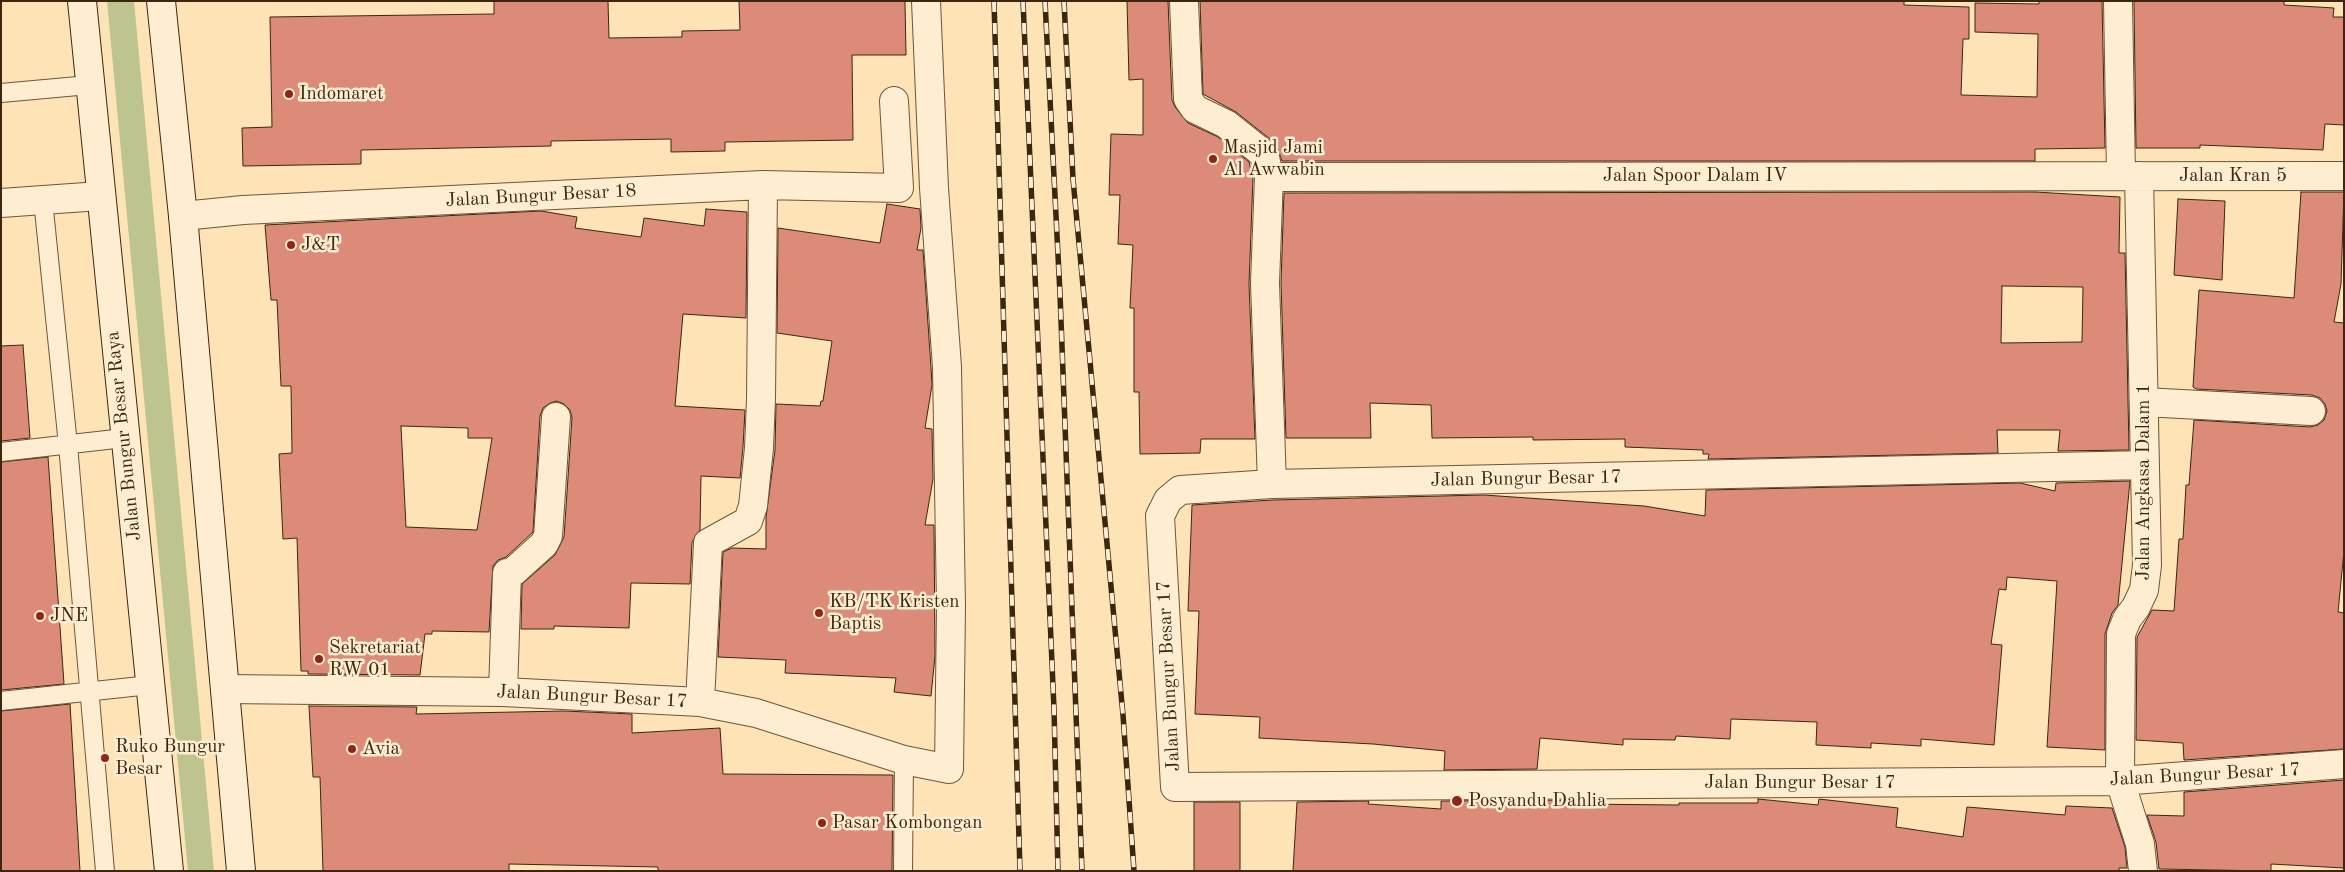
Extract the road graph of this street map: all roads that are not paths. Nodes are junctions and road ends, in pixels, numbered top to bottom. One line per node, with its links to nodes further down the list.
1 (82, 1): 6 (street, Jalan Bungur Besar Raya)
2 (161, 1): 16 (street)
3 (926, 1): 31 (street, Jalan Bungur Besar 17)
4 (1184, 1): 11 (street)
5 (2118, 1): 9 (street, Jalan Angkasa Dalam 1)
6 (89, 85): 7 (lane); 13 (street, Jalan Bungur Besar Raya)
7 (1, 93)
8 (894, 101): 12 (street, Jalan Bungur Besar 18)
9 (2130, 176): 10 (street, Jalan Kran 5); 11 (street, Jalan Spoor Dalam IV); 17 (street, Jalan Angkasa Dalam 1)
10 (2344, 176)
11 (1269, 177): 24 (street)
12 (763, 185): 16 (street, Jalan Bungur Besar 18); 30 (street)
13 (100, 196): 14 (street); 20 (street, Jalan Bungur Besar Raya)
14 (43, 200): 15 (street); 21 (lane)
15 (1, 203)
16 (183, 216): 26 (street)
17 (2144, 402): 18 (street); 23 (street, Jalan Angkasa Dalam 1)
18 (2311, 411)
19 (556, 417): 28 (street)
20 (124, 438): 21 (lane); 25 (street, Jalan Bungur Besar Raya)
21 (68, 445): 22 (lane); 27 (lane)
22 (1, 452)
23 (2145, 465): 24 (street, Jalan Bungur Besar 17); 33 (street, Jalan Angkasa Dalam 1)
24 (1272, 484): 33 (street, Jalan Bungur Besar 17)
25 (150, 685): 27 (lane); 35 (street, Jalan Bungur Besar Raya)
26 (225, 689): 28 (street, Jalan Bungur Besar 17); 36 (street)
27 (90, 692): 29 (lane); 34 (lane)
28 (504, 692): 30 (street, Jalan Bungur Besar 17)
29 (1, 701)
30 (700, 702): 31 (street, Jalan Bungur Besar 17)
31 (904, 760): 37 (lane)
32 (2344, 764): 33 (street, Jalan Bungur Besar 17)
33 (2120, 781): 38 (street, Jalan Angkasa Dalam 1)
34 (104, 871)
35 (169, 871)
36 (241, 871)
37 (903, 871)
38 (2143, 871)

